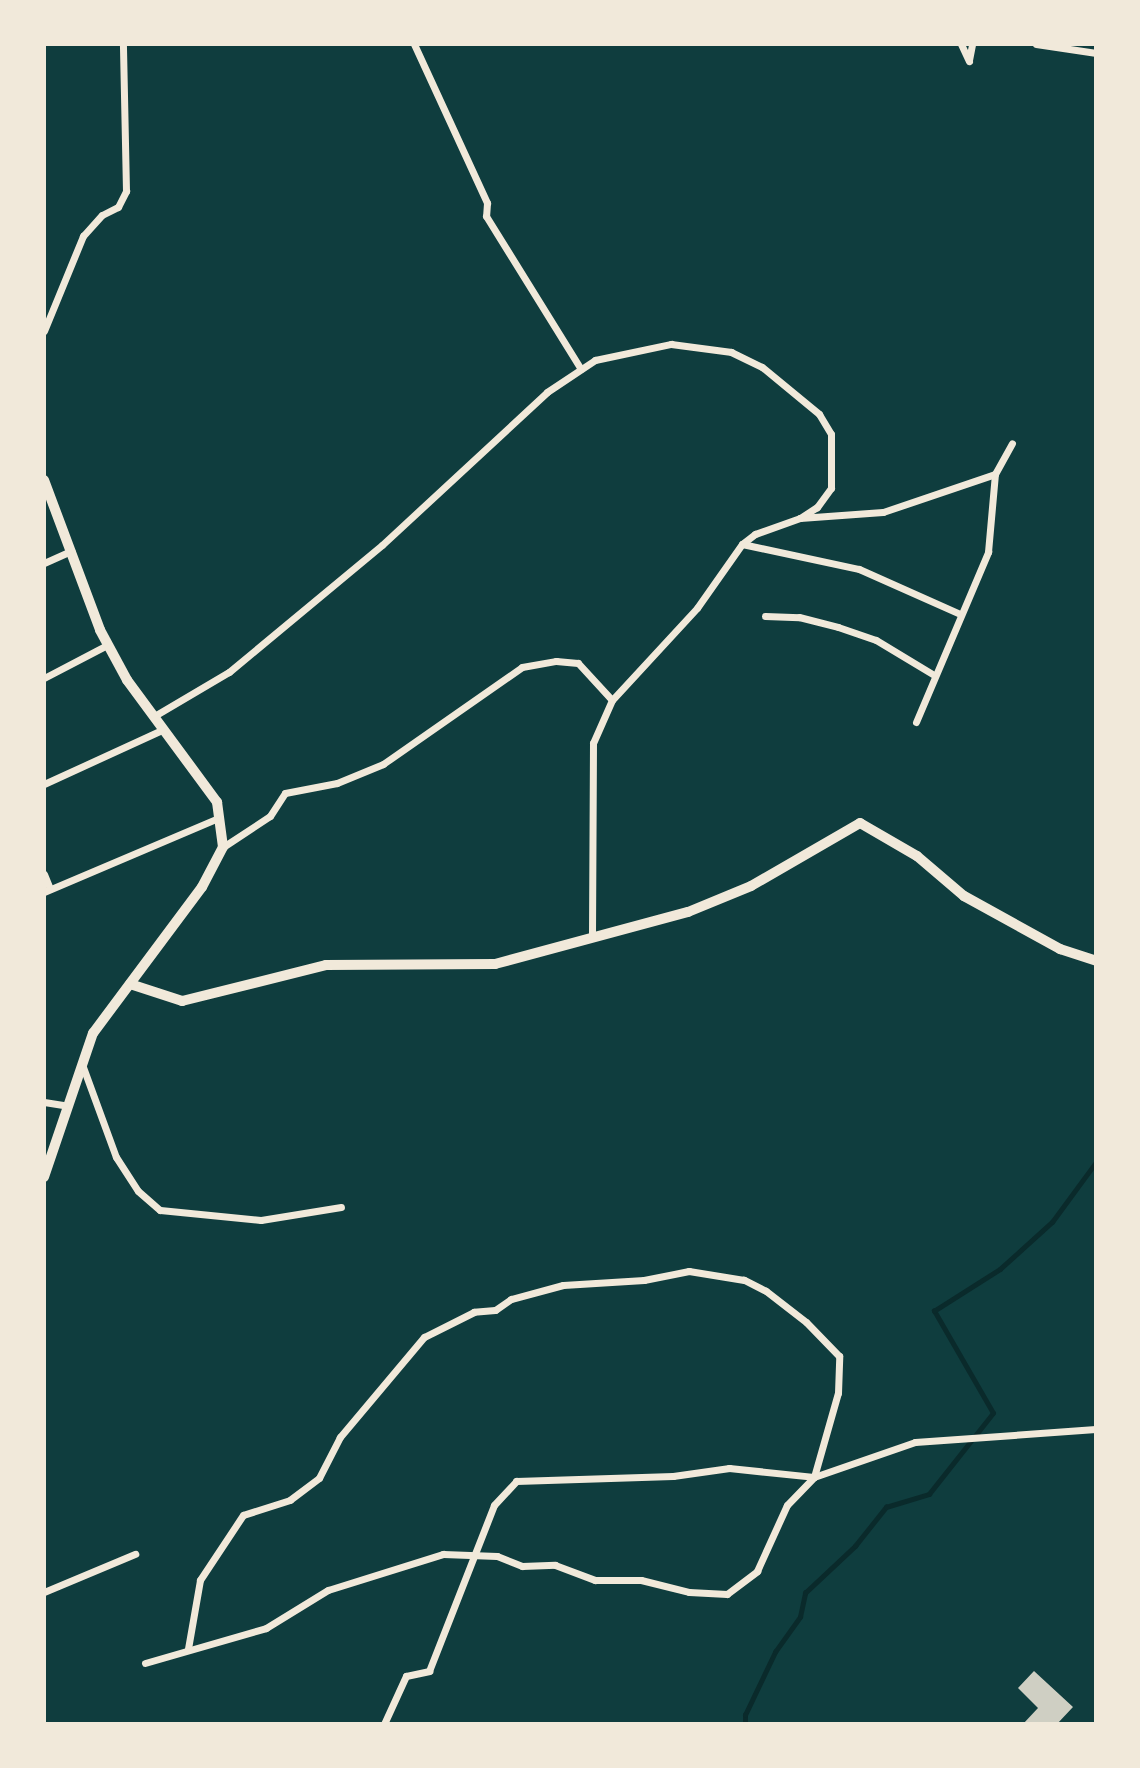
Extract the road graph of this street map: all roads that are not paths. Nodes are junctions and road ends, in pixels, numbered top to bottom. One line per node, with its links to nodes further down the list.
1 (122, 44): 7 (street)
2 (414, 44): 8 (street)
3 (961, 44): 4 (street)
4 (972, 44)
5 (1036, 44): 6 (street)
6 (1096, 53)
7 (44, 331)
8 (581, 369): 12 (street); 22 (street)
9 (1012, 443): 10 (street)
10 (995, 474): 12 (street); 16 (street)
11 (44, 480): 14 (main road)
12 (800, 518): 13 (street)
13 (742, 544): 16 (street); 21 (street)
14 (71, 551): 15 (street); 18 (main road)
15 (44, 563)
16 (960, 614): 19 (street)
17 (765, 616): 19 (street)
18 (107, 645): 20 (street); 22 (main road)
19 (934, 675): 23 (street)
20 (44, 678)
21 (612, 700): 27 (street); 30 (street)
22 (156, 715): 24 (main road)
23 (916, 722)
24 (164, 729): 25 (street); 26 (main road)
25 (44, 784)
26 (218, 818): 27 (main road); 29 (street)
27 (223, 847): 32 (main road)
28 (44, 874): 29 (street)
29 (47, 891)
30 (592, 936): 31 (street); 32 (street)
31 (1096, 961)
32 (130, 984): 33 (main road)
33 (83, 1067): 35 (main road); 37 (street)
34 (44, 1102): 35 (street)
35 (68, 1106): 36 (main road)
36 (44, 1177)
37 (341, 1207)
38 (1096, 1429): 39 (street)
39 (814, 1477): 41 (street); 41 (street); 43 (street)
40 (135, 1554): 42 (street)
41 (473, 1555): 43 (street); 45 (street)
42 (44, 1592)
43 (188, 1649): 44 (street)
44 (145, 1663)
45 (384, 1724)

